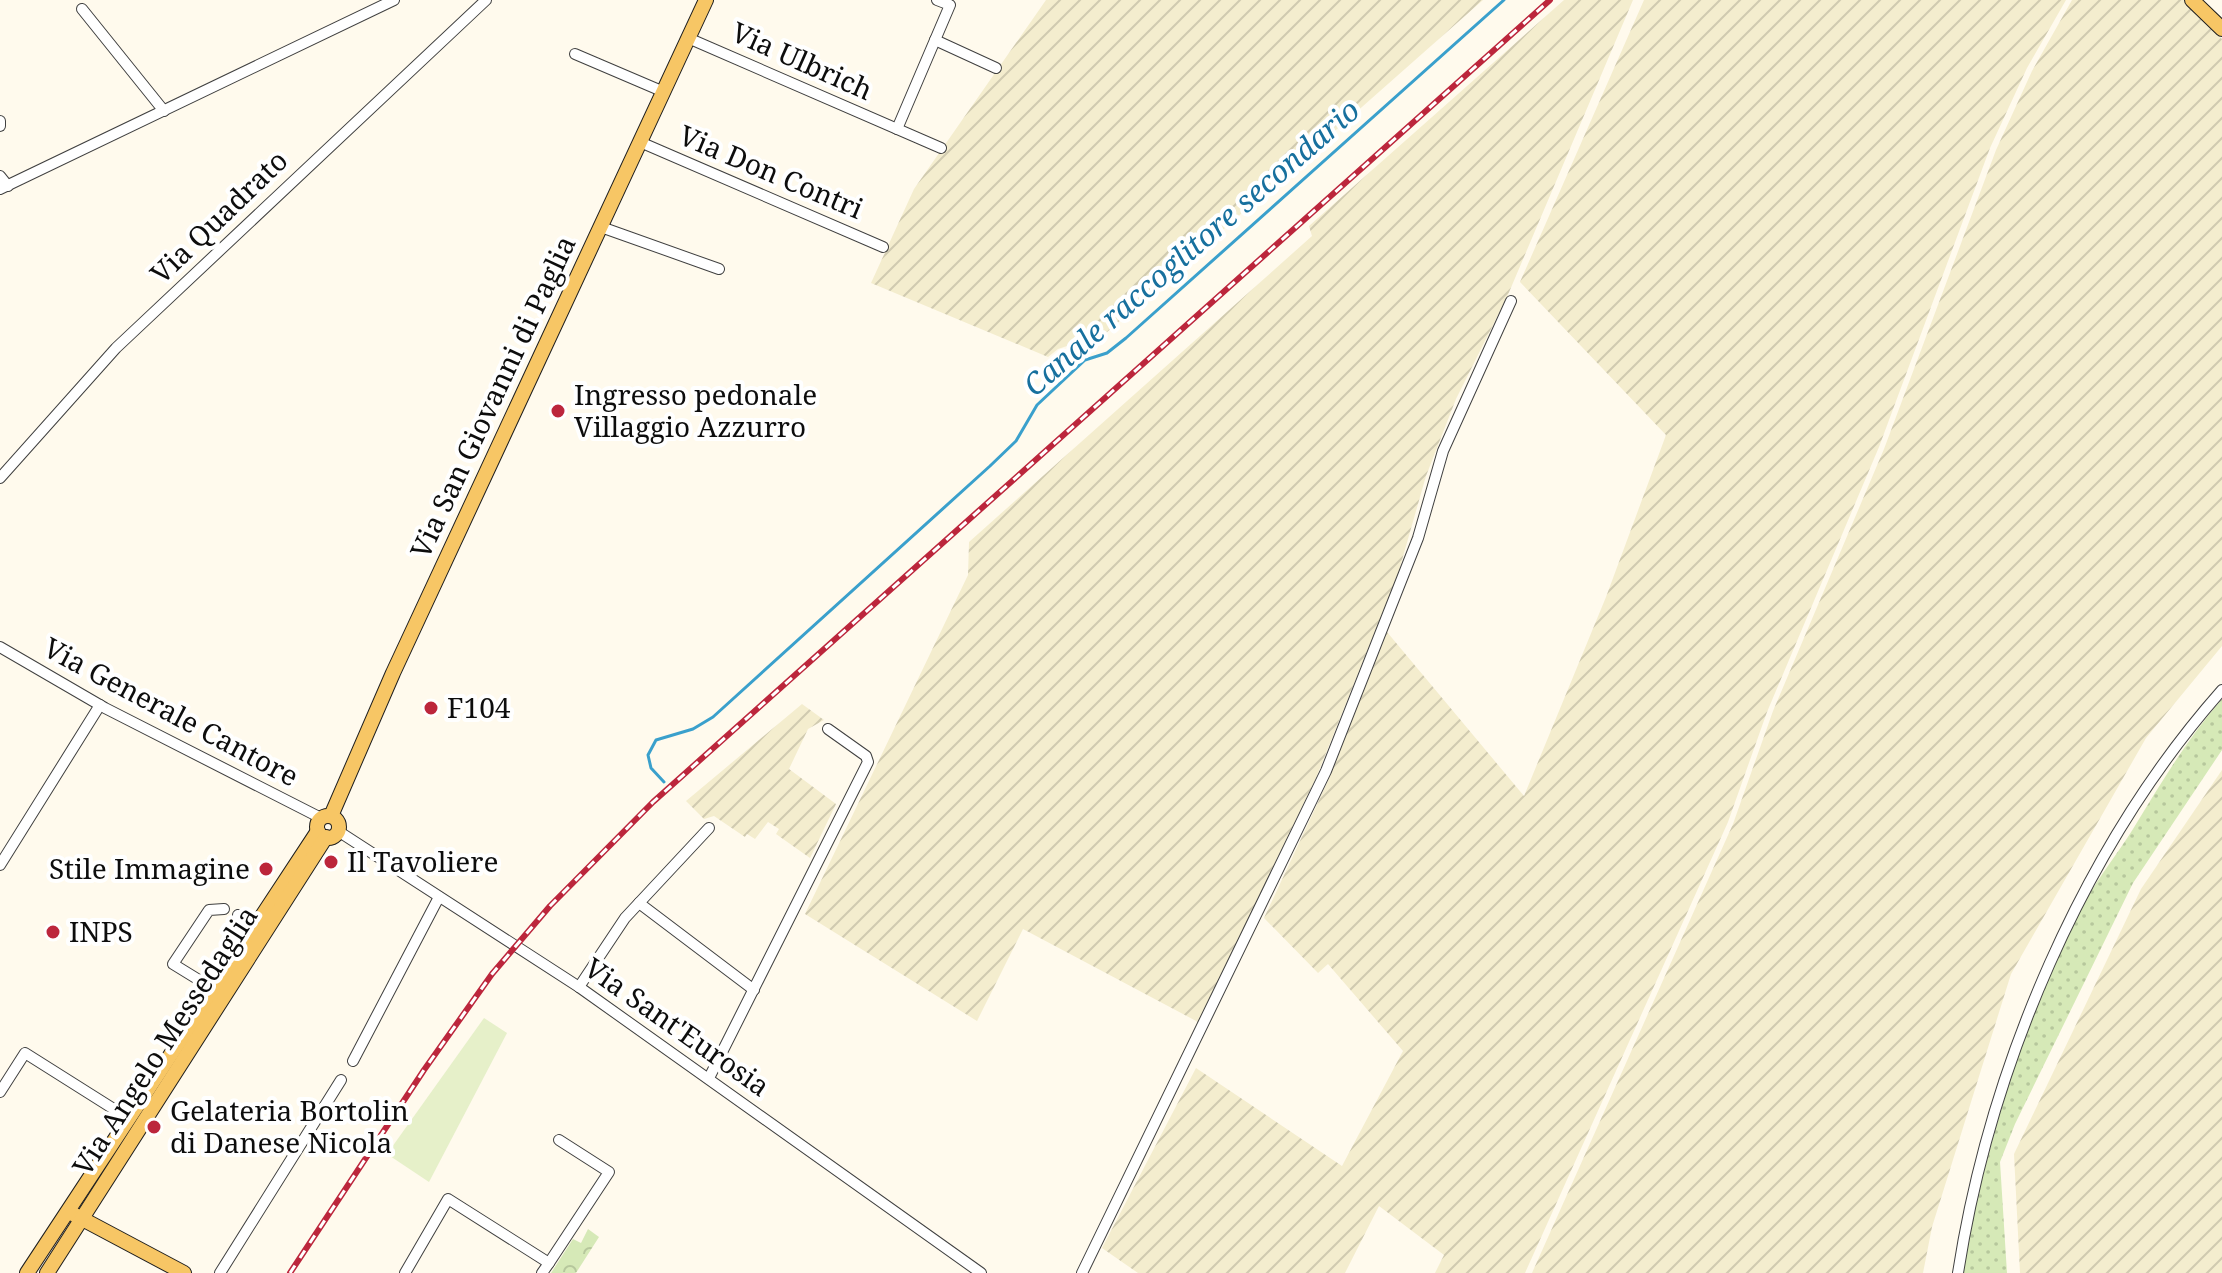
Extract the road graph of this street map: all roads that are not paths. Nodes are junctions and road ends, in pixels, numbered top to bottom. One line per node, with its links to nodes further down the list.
1 (394, 0): 13 (street)
2 (706, 0): 8 (main road, Via San Giovanni di Paglia)
3 (937, 0): 9 (street, Via Ulbrich)
4 (2192, 0): 7 (main road)
5 (484, 1): 23 (street, Via Quadrato)
6 (82, 9): 13 (street)
7 (2222, 29)
8 (688, 38): 12 (main road, Via San Giovanni di Paglia); 14 (street, Via Ulbrich)
9 (935, 40): 11 (street); 14 (street, Via Ulbrich)
10 (575, 54): 12 (street)
11 (996, 68)
12 (664, 92): 15 (main road, Via San Giovanni di Paglia)
13 (164, 111): 18 (street)
14 (897, 129): 16 (street, Via Ulbrich)
15 (640, 142): 19 (main road, Via San Giovanni di Paglia); 20 (street, Via Don Contri)
16 (941, 148)
17 (0, 176): 18 (street)
18 (4, 187)
19 (601, 227): 21 (street); 28 (main road, Via San Giovanni di Paglia)
20 (883, 247)
21 (719, 269)
22 (1511, 301): 54 (street)
23 (0, 478)
24 (0, 647): 26 (street, Via Generale Cantore)
25 (2222, 690): 55 (street)
26 (100, 705): 28 (street, Via Generale Cantore); 30 (street)
27 (828, 729): 38 (street)
28 (327, 827): 31 (street, Via Sant'Eurosia); 35 (main road, Via Angelo Messedaglia); 45 (main road, Via Angelo Messedaglia)
29 (709, 828): 32 (street)
30 (0, 865)
31 (439, 897): 36 (street, Via Sant'Eurosia); 39 (street)
32 (639, 903): 36 (street); 38 (street)
33 (224, 909): 37 (street, Via Angelo Messedaglia)
34 (238, 915): 35 (street, Via Angelo Messedaglia)
35 (253, 925): 37 (main road, Via Angelo Messedaglia)
36 (579, 987): 40 (street, Via Sant'Eurosia)
37 (212, 988): 43 (main road, Via Angelo Messedaglia)
38 (754, 990): 40 (street)
39 (353, 1061)
40 (709, 1078): 53 (street, Via Sant'Eurosia)
41 (341, 1080): 51 (street)
42 (0, 1092): 43 (street)
43 (128, 1118): 46 (main road, Via Angelo Messedaglia)
44 (559, 1140): 47 (street)
45 (82, 1218): 46 (main road); 49 (main road, Via Angelo Messedaglia); 50 (main road)
46 (62, 1219): 48 (main road, Via Angelo Messedaglia)
47 (545, 1268): 52 (street)
48 (27, 1273)
49 (47, 1273)
50 (184, 1273)
51 (220, 1273)
52 (405, 1273)
53 (981, 1273)
54 (1082, 1273)
55 (1958, 1273)

